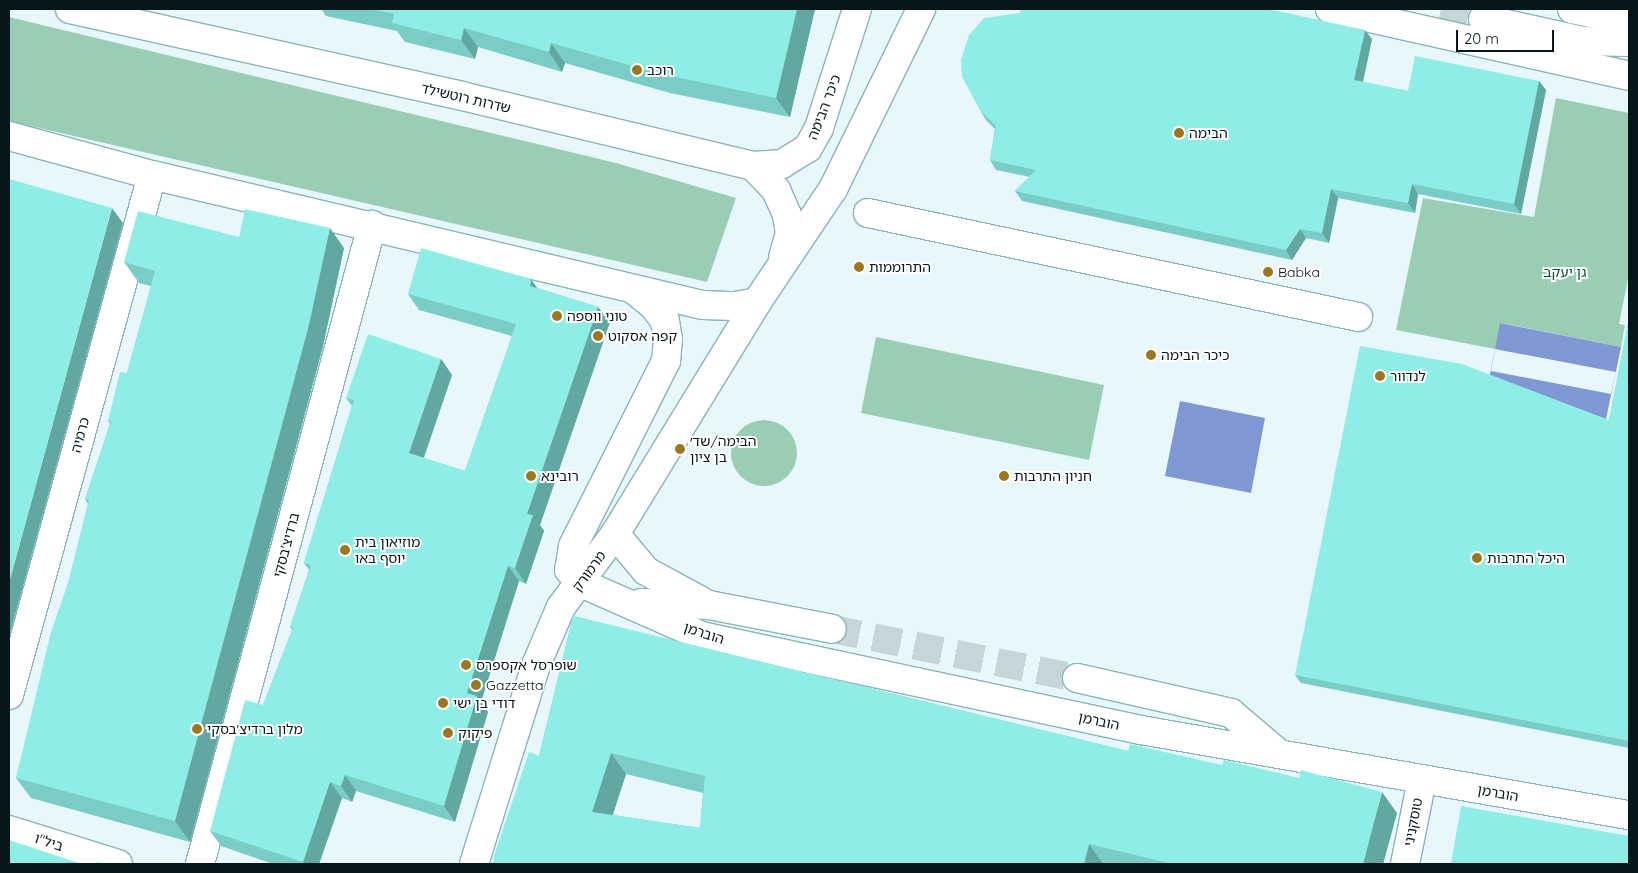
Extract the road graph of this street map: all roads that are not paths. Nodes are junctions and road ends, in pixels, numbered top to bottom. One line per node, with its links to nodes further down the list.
1 (70, 9): 12 (street, שדרות רוטשילד)
2 (857, 9): 12 (street, כיכר הבימה)
3 (921, 9): 16 (street)
4 (1330, 9): 6 (street)
5 (1572, 9): 8 (street)
6 (1387, 14): 10 (street)
7 (1483, 19): 9 (street)
8 (1629, 21)
9 (1629, 42)
10 (1629, 76)
11 (9, 136): 13 (street)
12 (753, 166): 16 (street)
13 (152, 176): 15 (street); 26 (street, כרמיה)
14 (868, 213): 19 (street)
15 (372, 225): 17 (street); 32 (street, ברדיצ'בסקי)
16 (782, 263): 18 (street)
17 (633, 289): 18 (street); 21 (street)
18 (757, 302): 20 (street, מרמורק)
19 (1358, 317)
20 (615, 534): 21 (street, מרמורק); 23 (street)
21 (581, 583): 22 (street, הוברמן); 33 (street, מרמורק)
22 (629, 602): 23 (street); 27 (street, הוברמן)
23 (709, 605): 24 (street)
24 (832, 629)
25 (1078, 678): 27 (street)
26 (9, 695)
27 (1276, 751): 28 (street, הוברמן)
28 (1422, 780): 29 (street, הוברמן); 34 (street, טוסקניני)
29 (1629, 816)
30 (9, 830): 31 (street, ביל"ו)
31 (118, 864)
32 (200, 864)
33 (474, 864)
34 (1405, 864)

